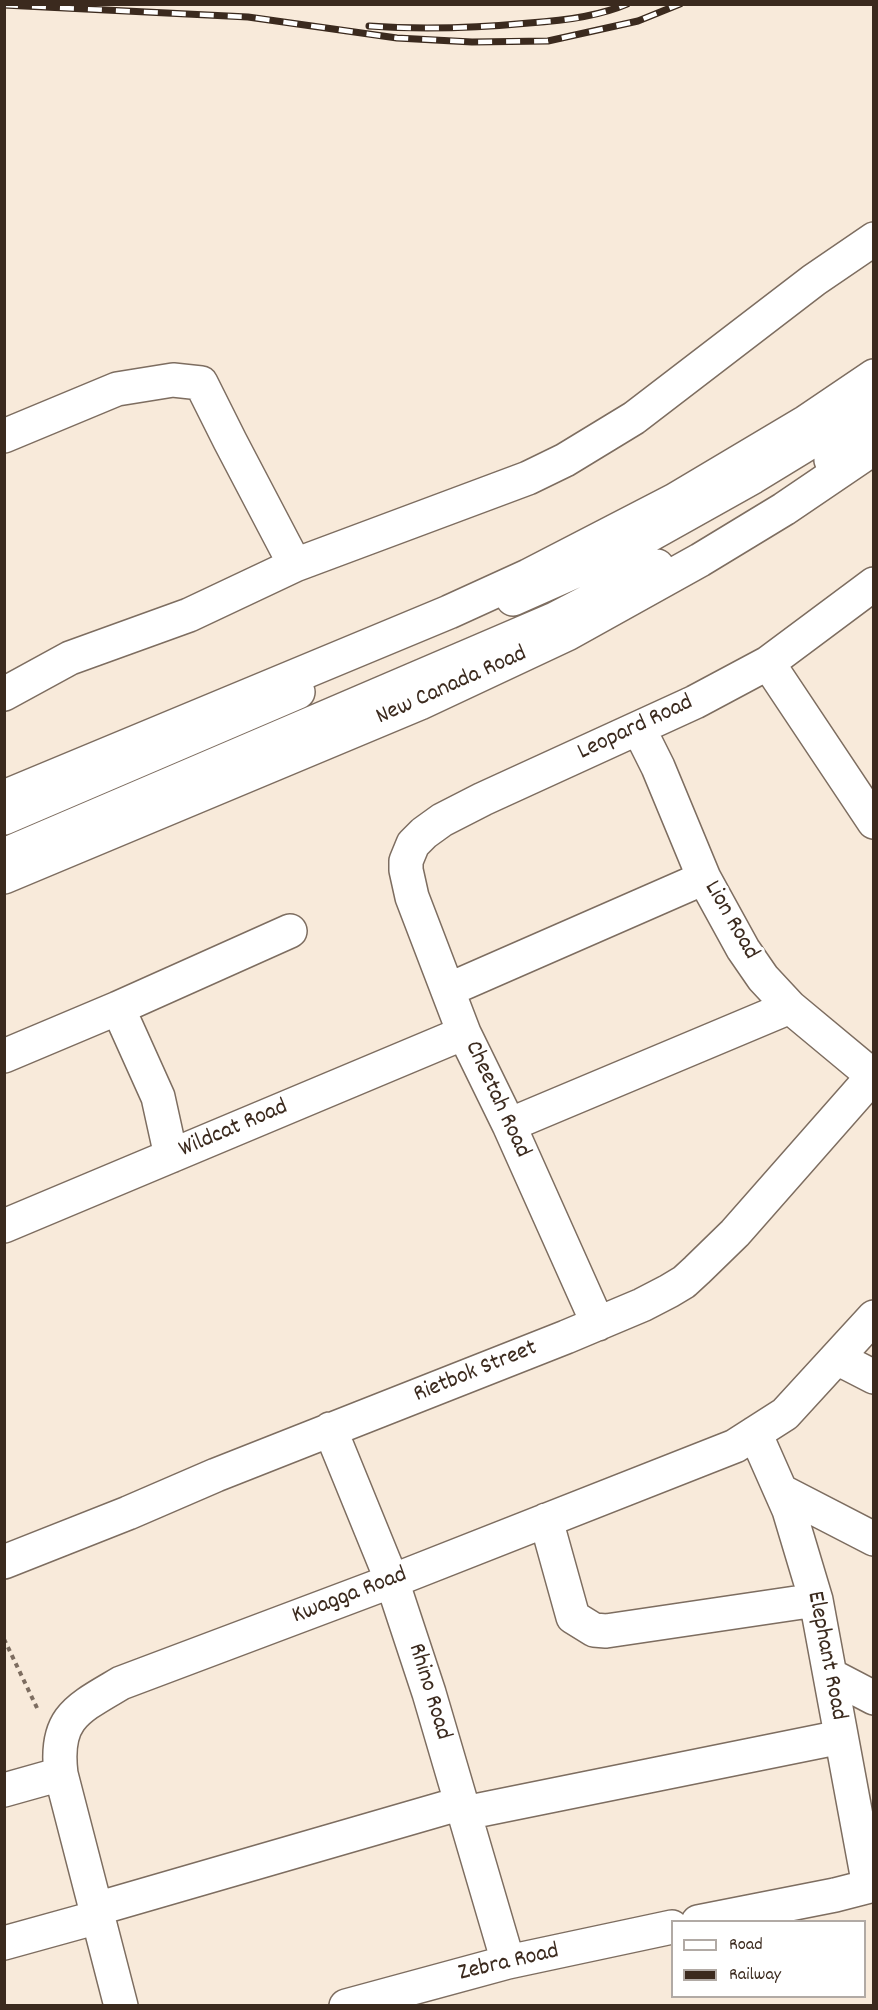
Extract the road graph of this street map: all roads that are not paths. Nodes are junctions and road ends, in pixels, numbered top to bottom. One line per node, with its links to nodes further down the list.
1 (873, 239): 7 (street)
2 (873, 376): 12 (street)
3 (873, 403): 13 (street)
4 (873, 429): 15 (street, New Canada Road)
5 (4, 436): 7 (street)
6 (873, 448): 17 (street, New Canada Road)
7 (295, 565): 10 (street)
8 (873, 584): 9 (street, Leopard Road)
9 (768, 663): 11 (street, Leopard Road); 14 (street)
10 (4, 694)
11 (639, 729): 16 (street, Leopard Road); 18 (street, Lion Road)
12 (4, 797)
13 (4, 818)
14 (873, 822)
15 (4, 855)
16 (406, 870): 20 (street, Cheetah Road)
17 (4, 877)
18 (704, 878): 20 (street); 21 (street, Lion Road)
19 (290, 931): 22 (street)
20 (448, 990): 23 (street, Cheetah Road)
21 (790, 1007): 25 (street, Lion Road); 26 (street)
22 (118, 1008): 24 (street); 27 (street)
23 (464, 1033): 26 (street, Cheetah Road); 27 (street, Wildcat Road)
24 (4, 1056)
25 (873, 1076): 30 (street, Rietbok Street)
26 (509, 1125): 30 (street, Cheetah Road)
27 (171, 1156): 28 (street, Wildcat Road)
28 (4, 1226)
29 (873, 1317): 31 (street, Kwagga Road)
30 (598, 1324): 33 (street, Rietbok Street)
31 (837, 1358): 32 (street); 34 (street, Kwagga Road)
32 (873, 1377)
33 (330, 1429): 38 (street, Rietbok Street); 39 (street, Rhino Road)
34 (755, 1433): 35 (street, Elephant Road); 36 (street, Kwagga Road)
35 (781, 1491): 37 (street); 40 (street, Elephant Road)
36 (546, 1520): 39 (street, Kwagga Road); 40 (street)
37 (873, 1539)
38 (4, 1562)
39 (392, 1581): 44 (street, Kwagga Road); 46 (street, Rhino Road)
40 (816, 1600): 41 (street, Elephant Road)
41 (830, 1675): 42 (street); 43 (street, Elephant Road)
42 (873, 1698)
43 (841, 1737): 46 (street); 47 (street, Elephant Road)
44 (61, 1774): 45 (street); 48 (street, Kwagga Road)
45 (4, 1790)
46 (463, 1808): 48 (street); 52 (street, Rhino Road)
47 (871, 1885): 49 (street)
48 (97, 1913): 51 (street); 53 (street, Kwagga Road)
49 (708, 1920)
50 (671, 1927): 52 (street, Zebra Road)
51 (4, 1943)
52 (508, 1962): 54 (street, Zebra Road)
53 (121, 2006)
54 (346, 2006)

